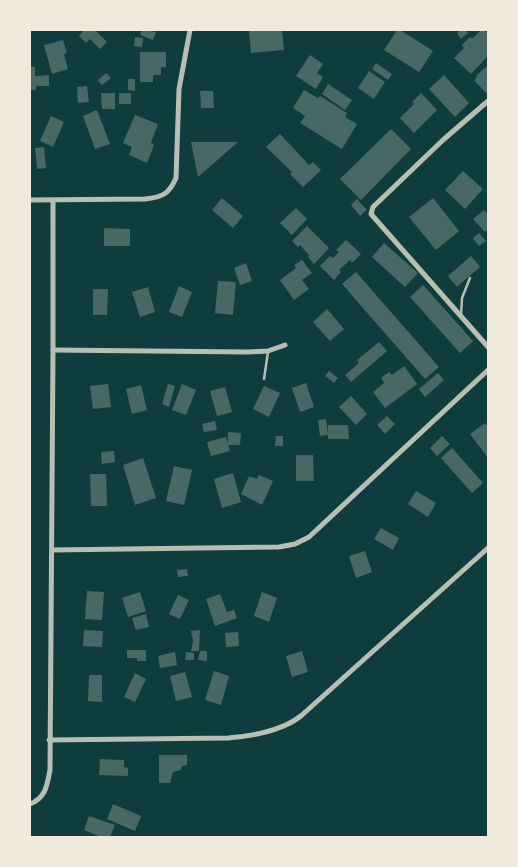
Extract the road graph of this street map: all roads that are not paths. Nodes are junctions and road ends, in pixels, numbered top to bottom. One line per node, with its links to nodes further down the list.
1 (190, 30): 4 (street)
2 (488, 101): 6 (street)
3 (30, 200): 4 (street)
4 (53, 200): 9 (street)
5 (470, 278): 6 (lane)
6 (461, 317): 8 (street)
7 (285, 345): 10 (street)
8 (488, 347)
9 (54, 350): 10 (street); 14 (street)
10 (268, 351): 12 (lane)
11 (488, 370): 14 (street)
12 (264, 379)
13 (488, 548): 15 (street)
14 (52, 550): 15 (street)
15 (49, 740): 16 (street)
16 (30, 804)

